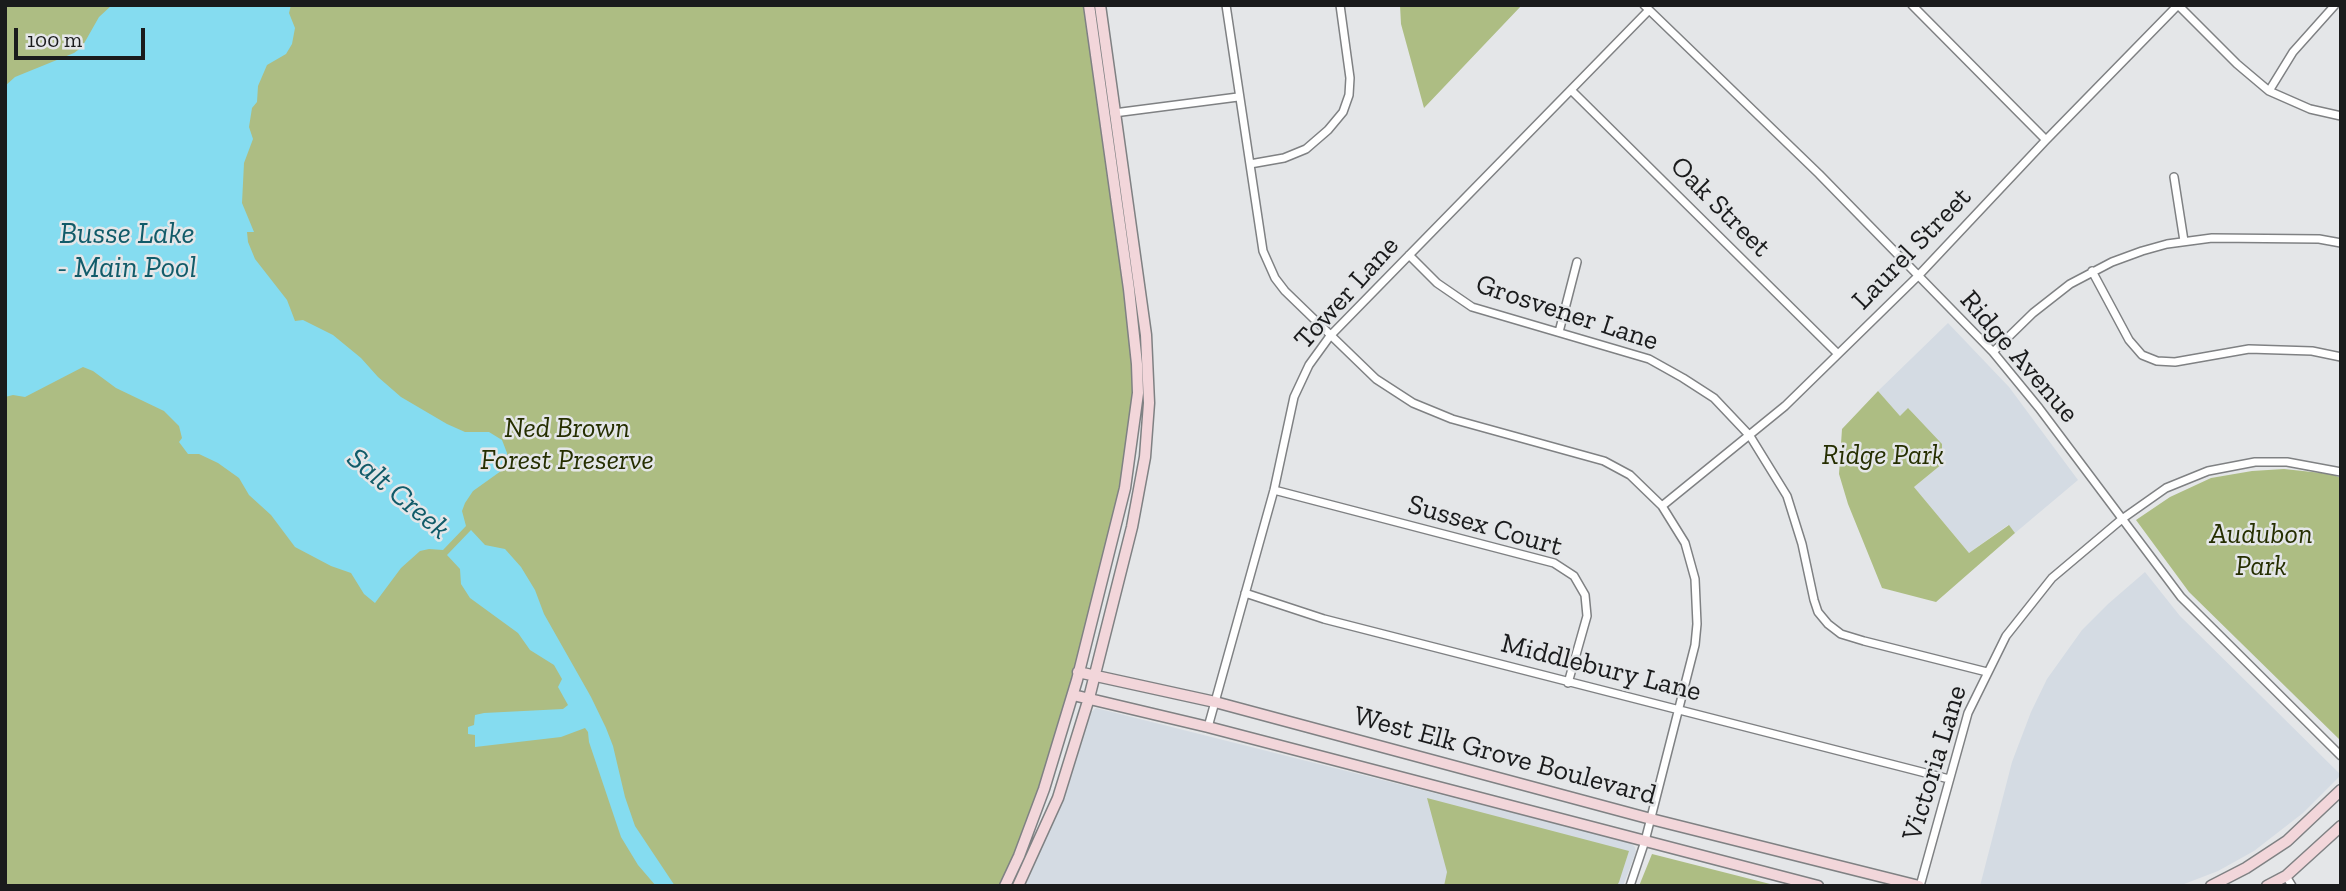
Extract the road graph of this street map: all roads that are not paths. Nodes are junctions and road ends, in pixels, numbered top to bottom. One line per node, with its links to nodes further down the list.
1 (1088, 5): 34 (street)
2 (1100, 5): 12 (street)
3 (1226, 5): 11 (street)
4 (1340, 5): 15 (street)
5 (1912, 5): 14 (street)
6 (2178, 5): 10 (street); 14 (street, Laurel Street)
7 (2335, 5): 10 (street)
8 (1646, 8): 9 (street, Tower Lane); 22 (street, Ridge Avenue)
9 (1572, 91): 19 (street, Tower Lane); 26 (street, Oak Street)
10 (2269, 91): 13 (street)
11 (1238, 97): 12 (street); 15 (street)
12 (1114, 113): 36 (street)
13 (2341, 116)
14 (2046, 140): 22 (street, Laurel Street)
15 (1250, 164): 24 (street)
16 (2174, 177): 17 (street)
17 (2184, 241): 18 (street); 21 (street)
18 (2341, 243)
19 (1409, 255): 23 (street, Grosvener Lane); 24 (street, Tower Lane)
20 (1577, 262): 23 (street)
21 (2092, 271): 25 (street); 27 (street)
22 (1918, 276): 25 (street, Ridge Avenue); 26 (street, Laurel Street)
23 (1559, 332): 28 (street, Grosvener Lane)
24 (1330, 336): 30 (street, Tower Lane); 31 (street)
25 (1993, 352): 32 (street, Ridge Avenue)
26 (1838, 354): 28 (street, Laurel Street)
27 (2341, 357)
28 (1750, 436): 31 (street, Laurel Street); 35 (street, Grosvener Lane)
29 (2341, 472): 32 (street, Victoria Lane)
30 (1274, 490): 33 (street, Tower Lane); 37 (street, Sussex Court)
31 (1662, 506): 41 (street)
32 (2122, 519): 35 (street, Victoria Lane); 43 (street, Ridge Avenue)
33 (1245, 593): 37 (street, Middlebury Lane); 40 (street, Tower Lane)
34 (1079, 672): 36 (street, West Elk Grove Boulevard); 38 (street)
35 (1987, 673): 44 (street, Victoria Lane)
36 (1096, 675): 39 (street); 40 (street, West Elk Grove Boulevard)
37 (1568, 682): 41 (street, Middlebury Lane)
38 (1073, 695): 39 (street, West Elk Grove Boulevard); 50 (street)
39 (1089, 698): 42 (street, West Elk Grove Boulevard); 51 (street)
40 (1215, 702): 42 (street, Tower Lane); 46 (street, West Elk Grove Boulevard)
41 (1679, 709): 44 (street, Middlebury Lane); 46 (street)
42 (1208, 727): 48 (street, West Elk Grove Boulevard)
43 (2341, 756)
44 (1949, 779): 54 (street, Victoria Lane)
45 (2341, 790): 55 (street)
46 (1651, 819): 48 (street); 54 (street, West Elk Grove Boulevard)
47 (2341, 825): 49 (street)
48 (1645, 841): 52 (street); 53 (street, West Elk Grove Boulevard)
49 (2286, 876): 56 (street); 57 (street)
50 (1004, 886)
51 (1017, 886)
52 (1630, 886)
53 (1818, 886)
54 (1919, 886)
55 (2211, 886)
56 (2267, 886)
57 (2292, 886)

